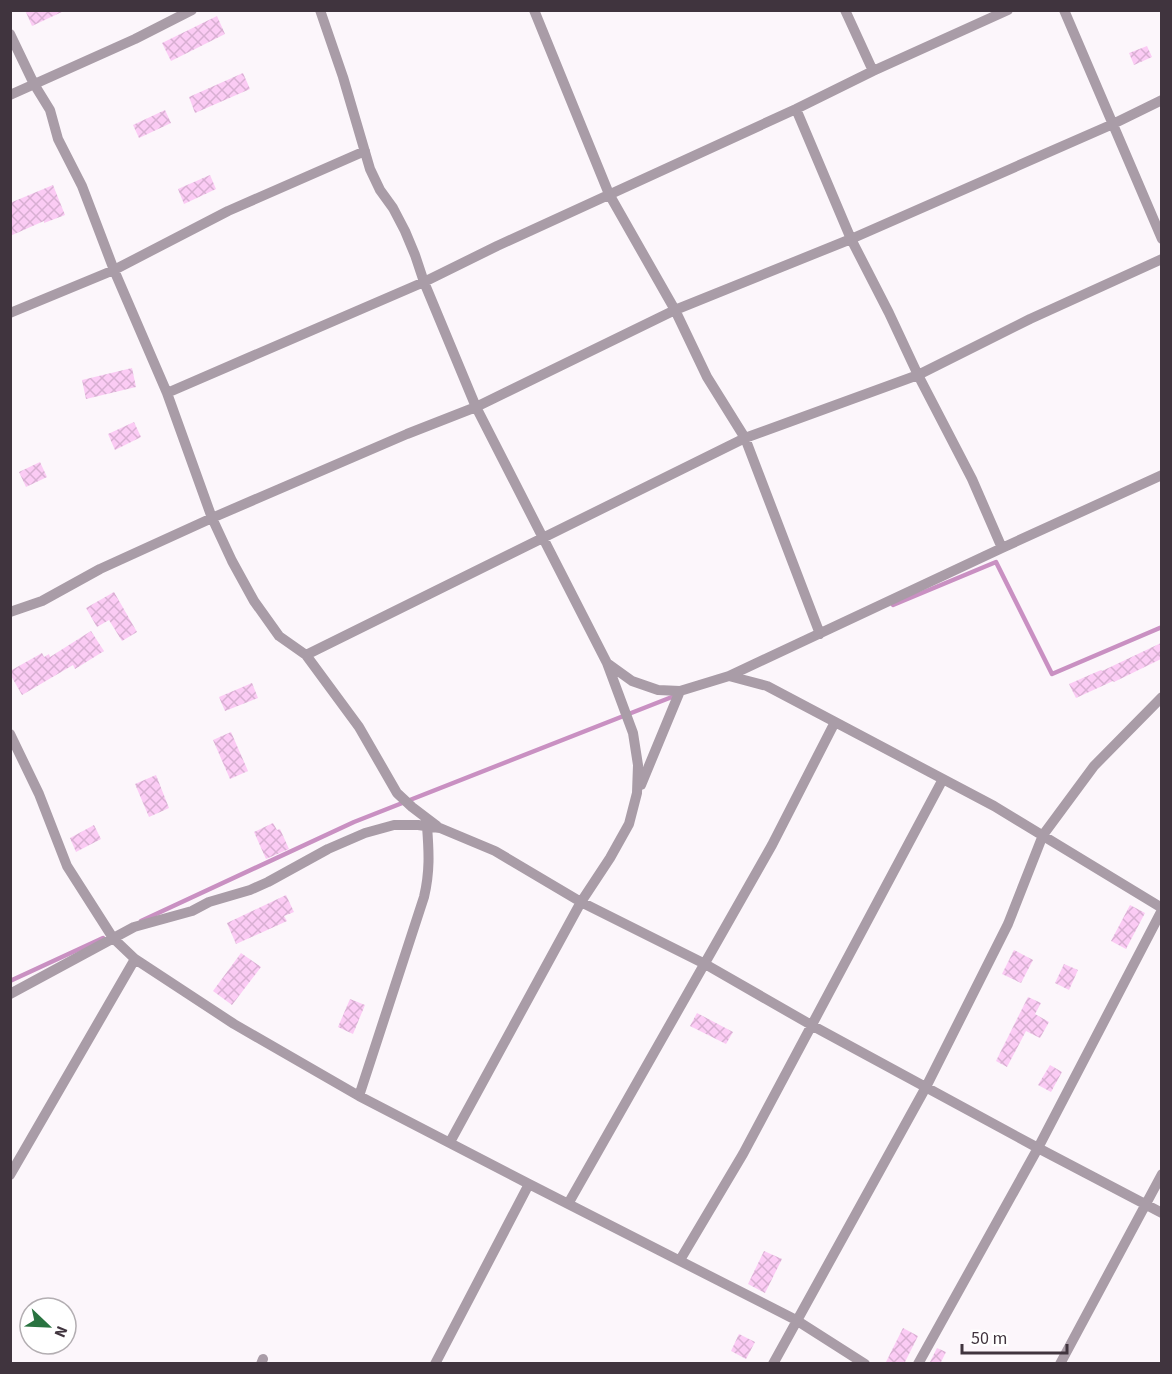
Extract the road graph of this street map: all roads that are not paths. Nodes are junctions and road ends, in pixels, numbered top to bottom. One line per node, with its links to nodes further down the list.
1 (192, 10): 9 (street)
2 (320, 10): 14 (street)
3 (534, 10): 15 (street)
4 (845, 10): 8 (street)
5 (1008, 10): 8 (street)
6 (1064, 10): 13 (street)
7 (10, 34): 9 (street)
8 (873, 71): 12 (street)
9 (34, 84): 10 (street); 19 (street)
10 (10, 95)
11 (1161, 100): 13 (street)
12 (796, 109): 15 (street); 16 (street)
13 (1113, 124): 16 (street); 17 (street)
14 (365, 151): 19 (street); 20 (street)
15 (609, 194): 20 (street); 21 (street)
16 (851, 239): 21 (street); 23 (street)
17 (1161, 239)
18 (1161, 259): 23 (street)
19 (114, 270): 22 (street); 24 (street)
20 (424, 282): 24 (street); 25 (street)
21 (675, 310): 25 (street); 26 (street)
22 (10, 313)
23 (918, 375): 26 (street); 30 (street)
24 (167, 393): 28 (street)
25 (476, 407): 28 (street); 29 (street)
26 (745, 438): 29 (street); 32 (street)
27 (1161, 475): 30 (street)
28 (212, 518): 31 (street); 33 (street)
29 (542, 538): 33 (street); 34 (street)
30 (1002, 548): 32 (street)
31 (10, 612)
32 (819, 633): 35 (street)
33 (306, 655): 43 (street)
34 (607, 663): 36 (street); 41 (street)
35 (729, 676): 36 (street); 38 (street)
36 (680, 691): 41 (street)
37 (1161, 697): 44 (street)
38 (835, 722): 40 (street); 49 (street)
39 (10, 734): 47 (street)
40 (943, 779): 44 (street); 51 (street)
41 (637, 793): 45 (street)
42 (427, 826): 43 (street); 47 (street); 53 (street)
43 (440, 828): 45 (street)
44 (1043, 835): 46 (street); 52 (street)
45 (581, 902): 49 (street); 54 (street)
46 (1161, 909): 55 (street)
47 (113, 938): 48 (street); 50 (street)
48 (135, 959): 53 (street); 57 (street)
49 (705, 964): 51 (street); 59 (street)
50 (10, 994)
51 (813, 1026): 52 (street); 62 (street)
52 (926, 1087): 55 (street); 63 (street)
53 (359, 1095): 54 (street)
54 (450, 1142): 58 (street)
55 (1038, 1148): 60 (street); 67 (street)
56 (1161, 1174): 60 (street)
57 (10, 1175)
58 (529, 1184): 59 (street); 64 (street)
59 (568, 1204): 62 (street)
60 (1146, 1204): 61 (street); 68 (street)
61 (1161, 1213)
62 (680, 1260): 63 (street)
63 (796, 1320): 65 (street); 66 (street)
64 (435, 1364)
65 (773, 1364)
66 (865, 1364)
67 (918, 1364)
68 (1060, 1364)

